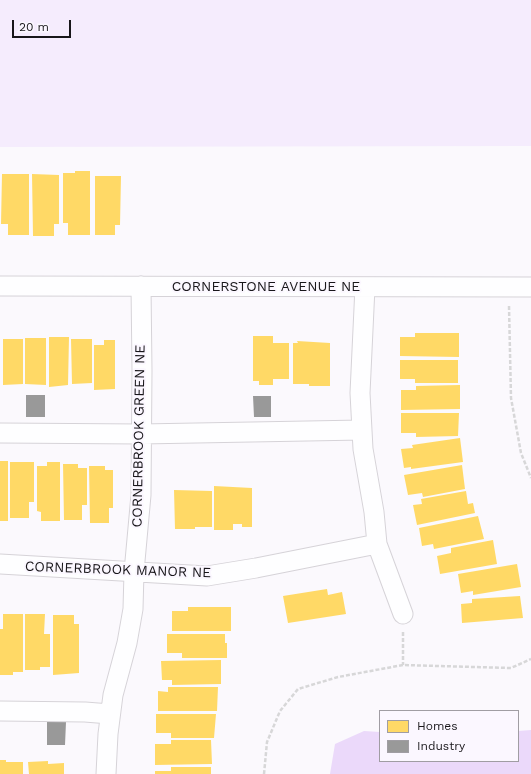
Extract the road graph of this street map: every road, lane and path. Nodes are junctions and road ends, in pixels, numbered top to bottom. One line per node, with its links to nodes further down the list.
1 (0, 286): 2 (street, CORNERSTONE AVENUE NE)
2 (141, 286): 3 (street, CORNERSTONE AVENUE NE); 8 (street, CORNERBROOK GREEN NE)
3 (365, 287): 4 (street, CORNERSTONE AVENUE NE); 6 (street)
4 (509, 287): 5 (street, CORNERSTONE AVENUE NE); 9 (path)
5 (531, 287)
6 (362, 430): 8 (street); 10 (street)
7 (0, 433): 8 (street)
8 (141, 434): 12 (street, CORNERBROOK GREEN NE)
9 (531, 478)
10 (377, 544): 12 (street, CORNERBROOK MANOR NE); 13 (street)
11 (0, 564): 12 (street, CORNERBROOK MANOR NE)
12 (134, 572): 17 (street, CORNERBROOK GREEN NE)
13 (403, 614): 15 (path)
14 (531, 659): 15 (path)
15 (403, 665): 19 (path)
16 (0, 711): 17 (street)
17 (110, 714): 18 (street, CORNERBROOK GREEN NE)
18 (106, 774)
19 (264, 774)

